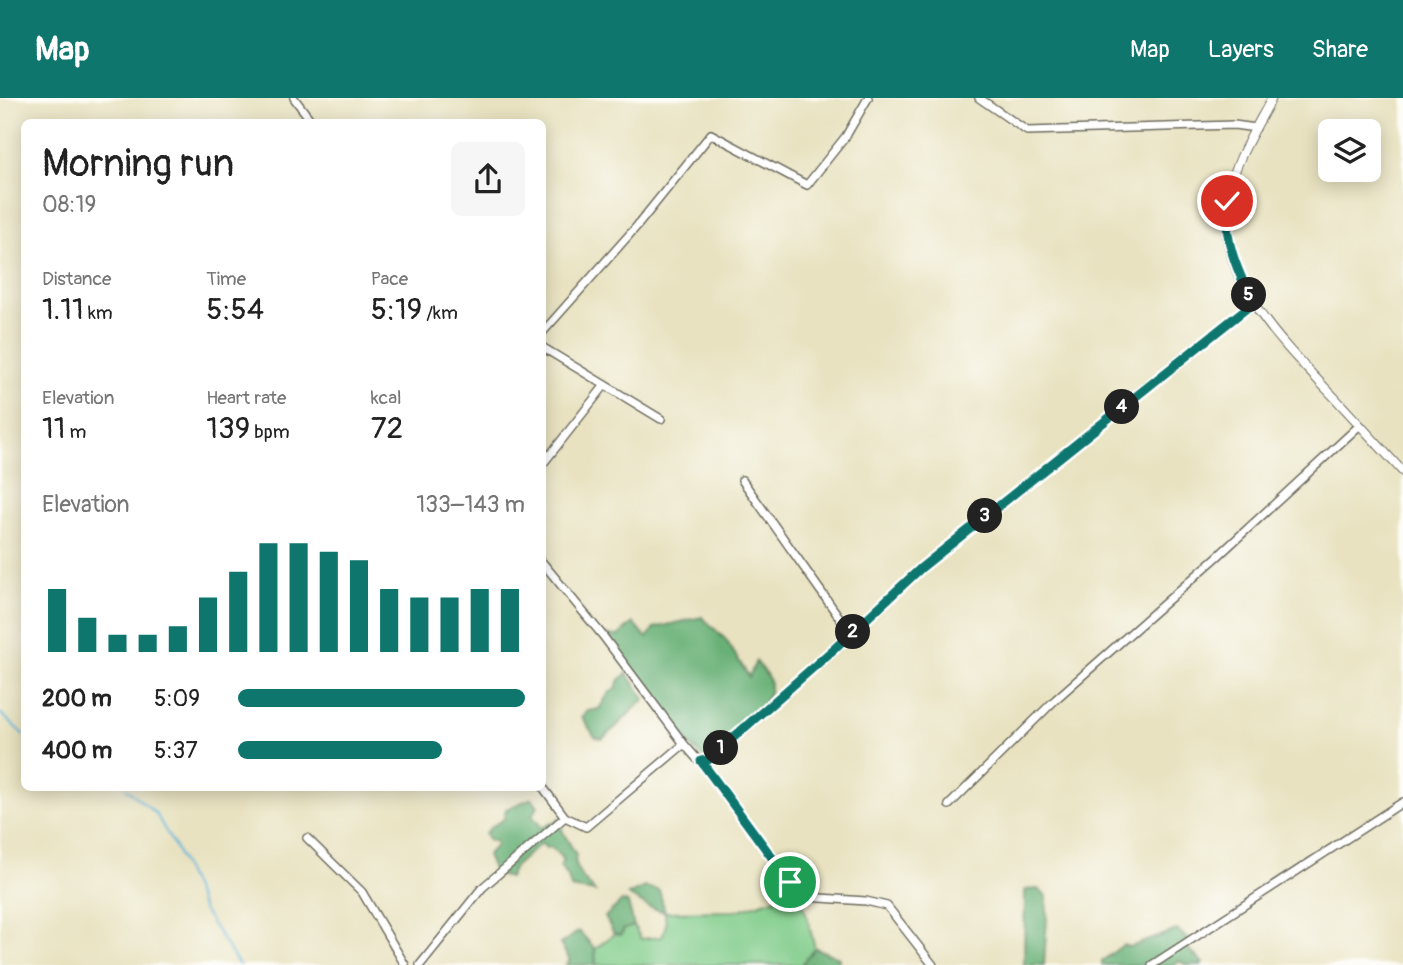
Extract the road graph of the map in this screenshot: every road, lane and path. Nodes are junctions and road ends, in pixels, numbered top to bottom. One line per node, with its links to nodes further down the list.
1 (294, 98): 5 (street)
2 (868, 98): 8 (street)
3 (979, 98): 6 (street)
4 (1272, 98): 6 (street)
5 (310, 119)
6 (1256, 128): 7 (street)
7 (1253, 303): 12 (street); 17 (street)
8 (546, 328)
9 (546, 349): 10 (street)
10 (605, 385): 11 (street); 13 (street)
11 (661, 419)
12 (1360, 425): 14 (street); 22 (street)
13 (546, 460)
14 (1403, 472)
15 (741, 480): 17 (street)
16 (546, 567): 18 (street)
17 (851, 634): 19 (street)
18 (684, 744): 19 (street); 23 (street)
19 (701, 761): 27 (street)
20 (546, 791): 23 (street)
21 (1403, 802): 28 (street)
22 (949, 805)
23 (565, 817): 26 (street)
24 (307, 838): 25 (street)
25 (405, 965)
26 (420, 965)
27 (933, 965)
28 (1152, 965)

